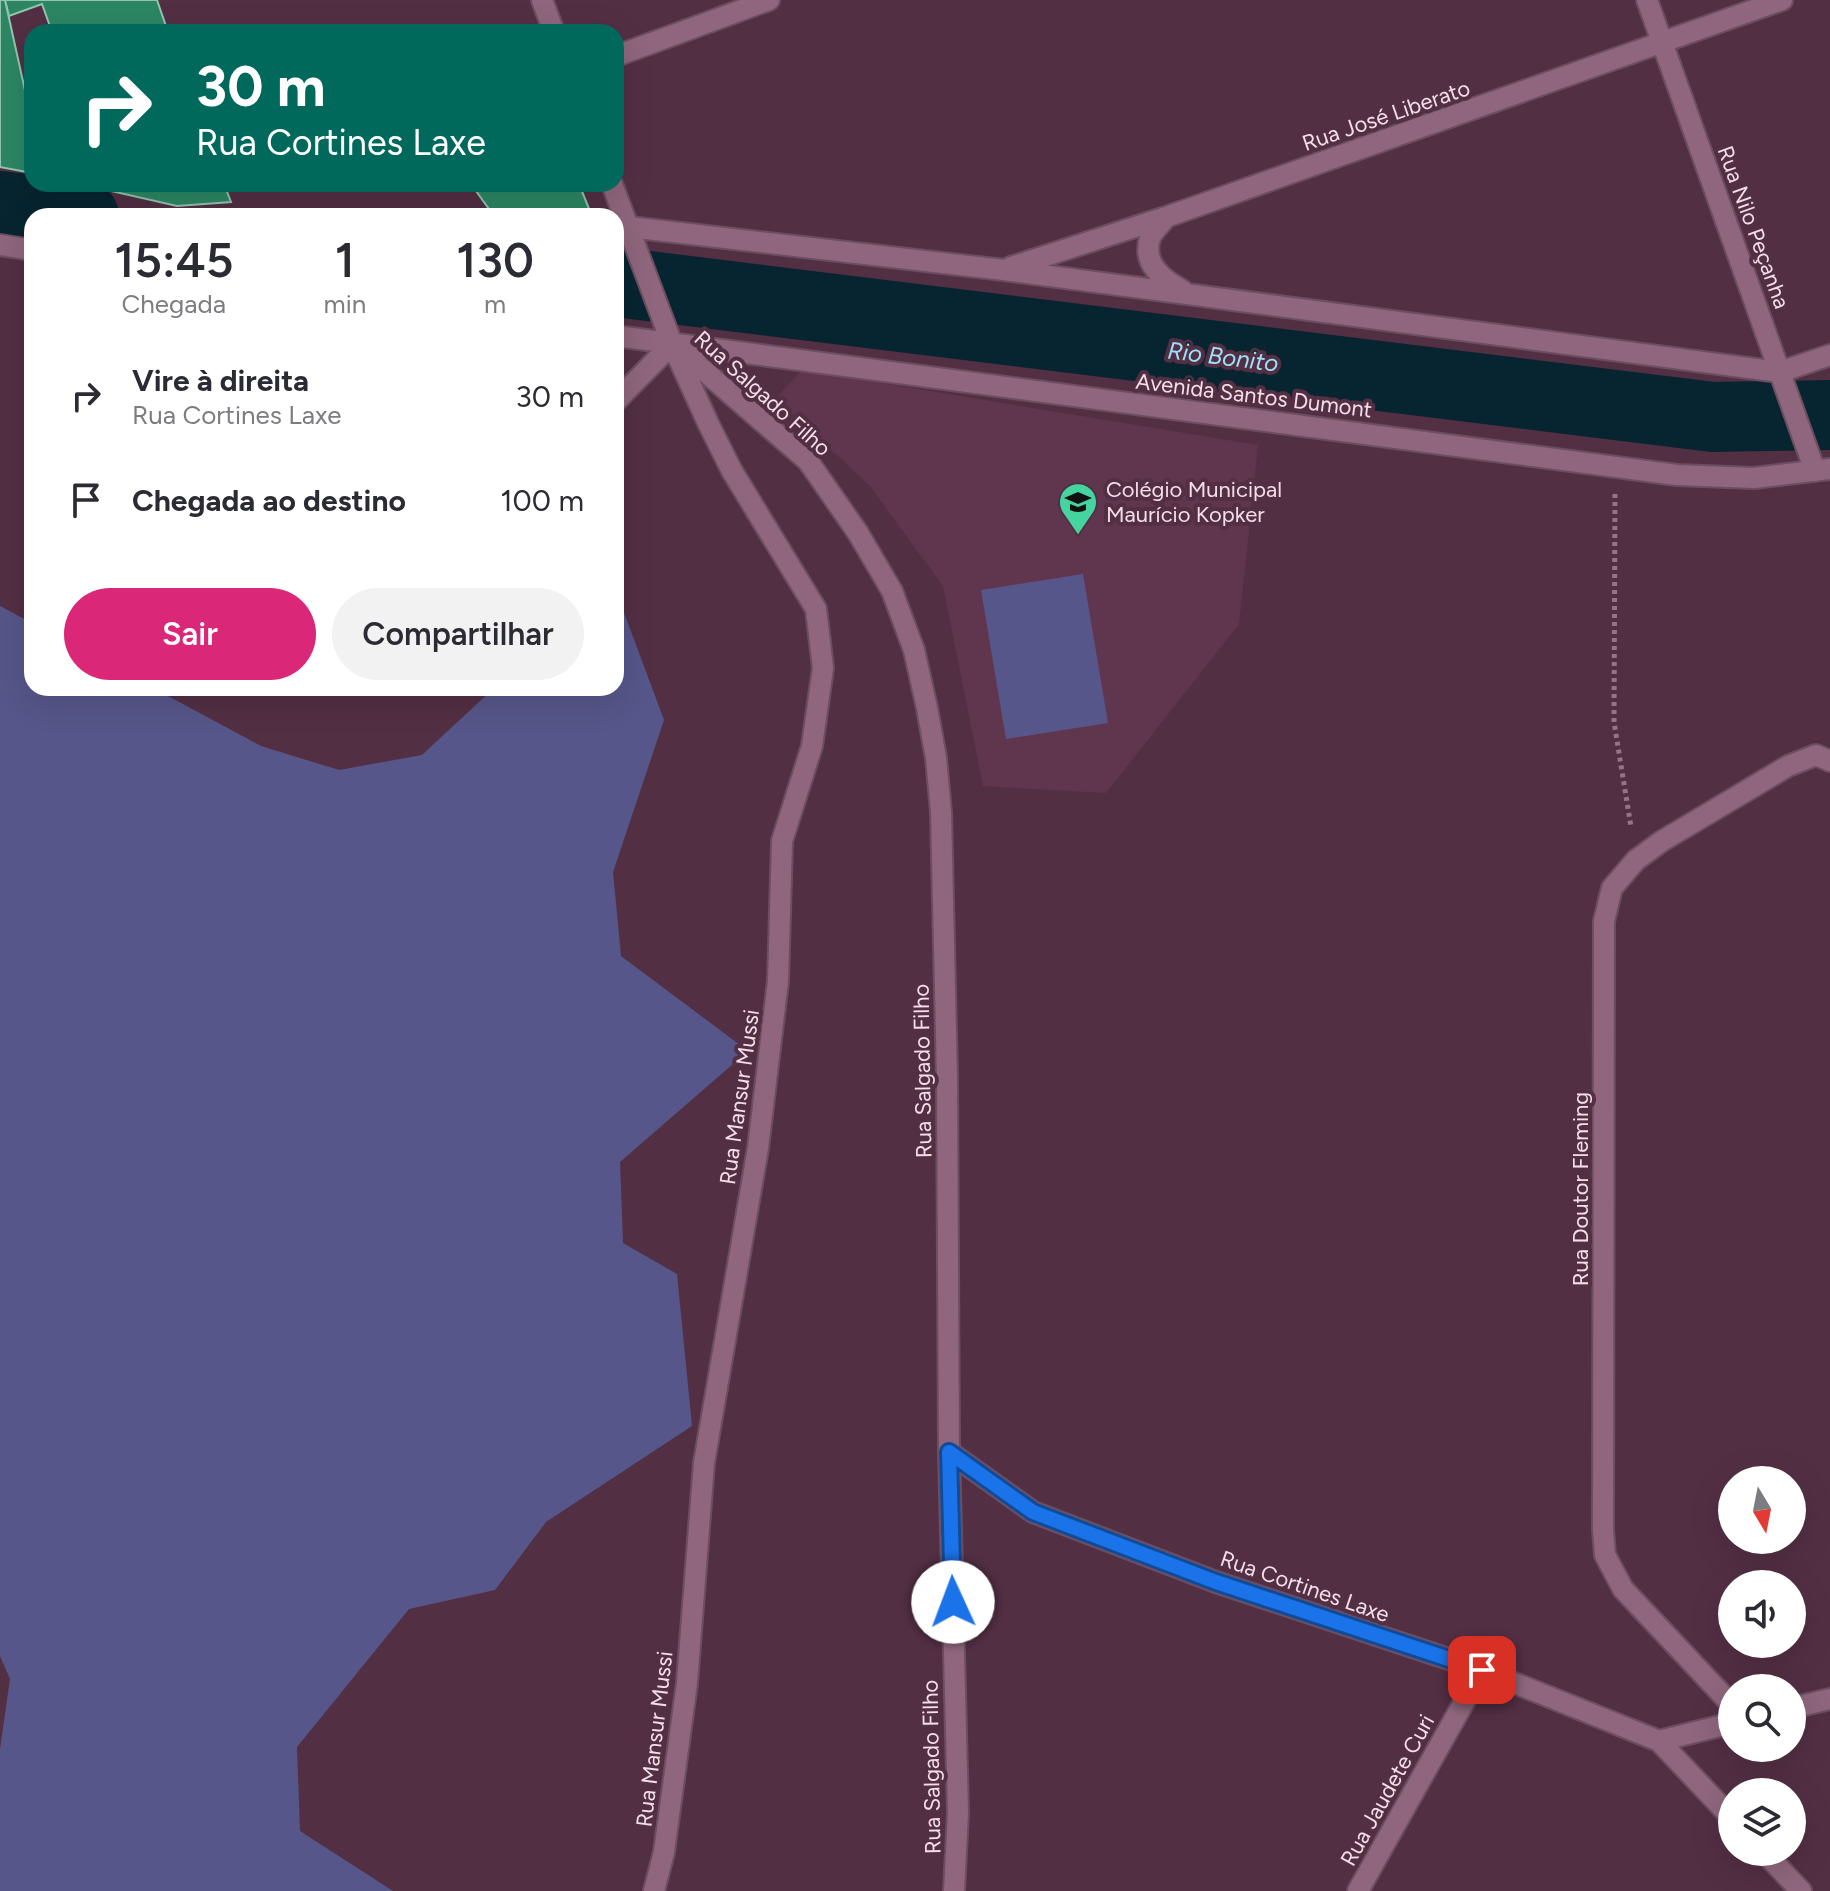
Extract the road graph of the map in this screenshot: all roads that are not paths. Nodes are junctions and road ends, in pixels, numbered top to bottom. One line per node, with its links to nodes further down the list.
1 (542, 0): 5 (street)
2 (769, 0): 7 (street)
3 (1647, 0): 6 (street, Rua Nilo Peçanha)
4 (1782, 0): 6 (street, Rua José Liberato)
5 (551, 24)
6 (1663, 43): 9 (street, Rua José Liberato); 18 (street, Rua Nilo Peçanha)
7 (624, 53)
8 (624, 214): 10 (street, Rua Mansur Mussi)
9 (1166, 217): 13 (street, Rua José Liberato); 14 (street)
10 (629, 227): 13 (street); 16 (street, Rua Mansur Mussi)
11 (0, 245): 12 (street)
12 (24, 249)
13 (1004, 270): 14 (street)
14 (1189, 294): 18 (street)
15 (624, 337): 16 (street, Avenida Santos Dumont)
16 (672, 344): 19 (street); 20 (street, Avenida Santos Dumont); 22 (street, Rua Salgado Filho); 31 (street, Rua Mansur Mussi)
17 (1830, 355): 18 (street)
18 (1780, 372): 20 (street, Rua Nilo Peçanha)
19 (624, 393)
20 (1822, 470)
21 (1830, 761): 24 (street, Rua Doutor Fleming)
22 (949, 1452): 23 (street, Rua Cortines Laxe); 32 (street, Rua Salgado Filho)
23 (1482, 1670): 28 (street, Rua Cortines Laxe); 33 (street, Rua Jaudete Curi)
24 (1718, 1690)
25 (1830, 1699): 26 (street)
26 (1806, 1705)
27 (1718, 1726): 28 (street)
28 (1659, 1741): 29 (street, Rua Cortines Laxe)
29 (1718, 1803)
30 (1777, 1866): 34 (street)
31 (654, 1891)
32 (954, 1891)
33 (1358, 1891)
34 (1801, 1891)

